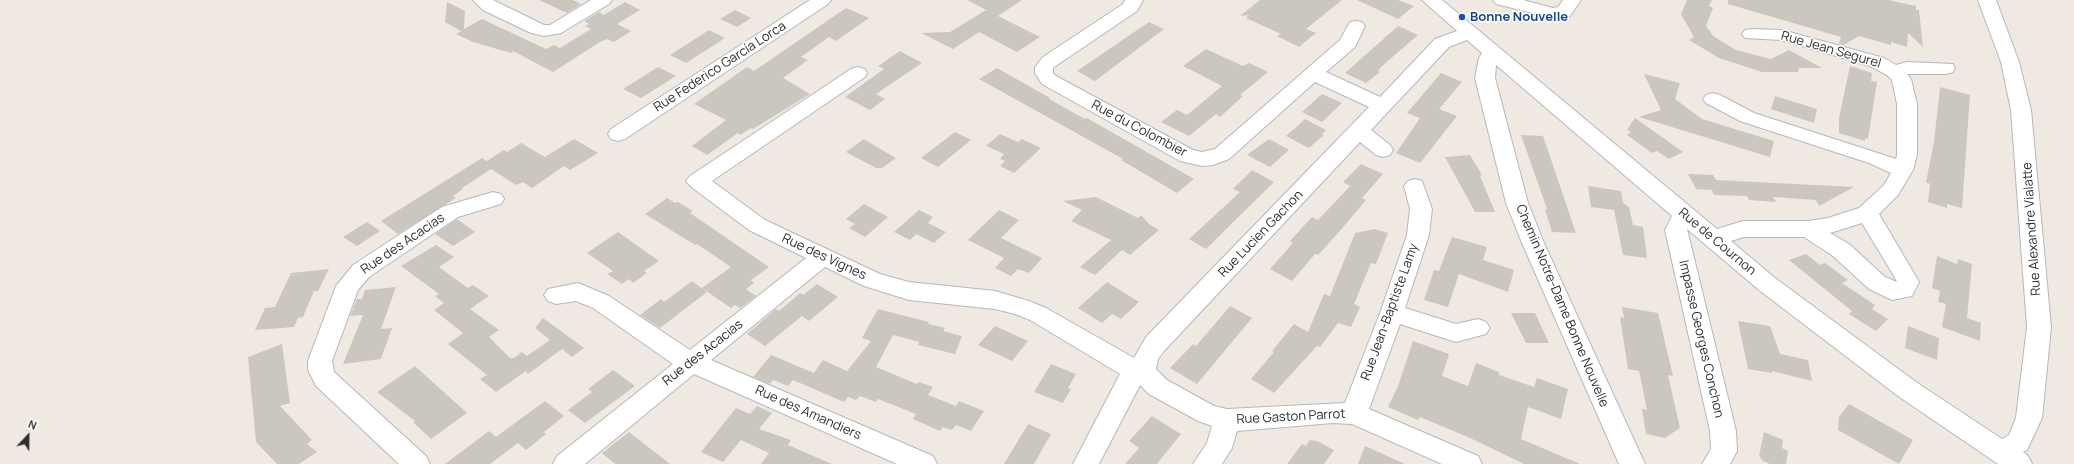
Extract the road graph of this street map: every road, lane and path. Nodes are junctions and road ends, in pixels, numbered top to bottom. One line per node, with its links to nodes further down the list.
1 (482, 0): 2 (street)
2 (602, 0)
3 (822, 0): 20 (street, Rue Federico García Lorca)
4 (1134, 0): 16 (street, Rue du Colombier)
5 (1431, 0): 10 (street, Rue de Cournon)
6 (1502, 0): 7 (street)
7 (1572, 0)
8 (1988, 0): 37 (street, Rue Alexandre Vialatte)
9 (1356, 26): 16 (street, Rue du Colombier)
10 (1472, 34): 12 (street, Rue de Cournon); 18 (street, Rue Lucien Gachon)
11 (1751, 34): 14 (street, Rue Jean Segurel)
12 (1493, 53): 26 (street, Rue de Cournon); 44 (street, Chemin Notre-Dame Bonne Nouvelle)
13 (1946, 68): 14 (street)
14 (1894, 71): 22 (street, Rue Jean Segurel)
15 (858, 73): 29 (street, Rue des Vignes)
16 (1312, 73): 18 (street)
17 (1714, 99): 22 (street)
18 (1383, 106): 19 (street, Rue Lucien Gachon)
19 (1359, 131): 21 (street); 34 (street, Rue Lucien Gachon)
20 (618, 134)
21 (1383, 150)
22 (1903, 170): 25 (street, Rue Jean Segurel)
23 (1415, 186): 31 (street, Rue Jean-Baptiste Lamy)
24 (493, 199): 38 (street, Rue des Acacias)
25 (1867, 213): 27 (street, Rue Jean Segurel); 27 (street)
26 (1688, 218): 28 (street, Rue de Cournon); 45 (street, Impasse Georges Conchon)
27 (1808, 229): 28 (street, Rue Jean Segurel)
28 (1714, 238): 37 (street, Rue de Cournon)
29 (822, 257): 33 (street, Rue des Acacias); 34 (street, Rue des Vignes)
30 (556, 295): 33 (street, Rue des Amandiers)
31 (1392, 313): 32 (street); 35 (street, Rue Jean-Baptiste Lamy)
32 (1478, 328)
33 (691, 362): 39 (street, Rue des Acacias); 40 (street, Rue des Amandiers)
34 (1144, 369): 36 (street, Rue Gaston Parrot); 41 (street)
35 (1354, 414): 36 (street, Rue Gaston Parrot); 43 (street, Rue Gaston Parrot)
36 (1227, 420): 42 (street)
37 (2014, 461)
38 (417, 464)
39 (566, 464)
40 (924, 464)
41 (1086, 464)
42 (1206, 464)
43 (1469, 464)
44 (1632, 464)
45 (1715, 464)

